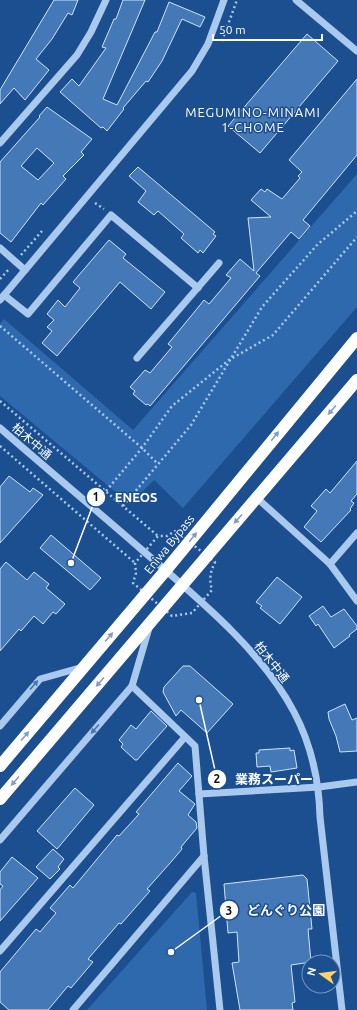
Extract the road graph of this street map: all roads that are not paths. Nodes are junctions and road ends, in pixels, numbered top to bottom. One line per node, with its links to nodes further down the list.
1 (106, 0): 5 (street)
2 (224, 0): 8 (street)
3 (296, 0): 4 (street)
4 (357, 50)
5 (0, 143)
6 (0, 248): 8 (street)
7 (220, 263): 9 (street)
8 (26, 270): 10 (street)
9 (198, 288): 10 (street); 12 (street)
10 (2, 297)
11 (357, 338): 18 (highway, Eniwa Bypass, one-way to 11)
12 (137, 358)
13 (357, 380): 15 (highway, one-way to 15)
14 (0, 428): 18 (street, 柏木中通)
15 (257, 498): 17 (street); 19 (highway, one-way to 19)
16 (357, 533): 17 (street)
17 (330, 564): 20 (street)
18 (166, 570): 19 (street, 柏木中通); 22 (highway, Eniwa Bypass, one-way to 18)
19 (182, 583): 21 (highway); 28 (street, 柏木中通)
20 (357, 601)
21 (151, 622): 23 (street); 30 (highway, one-way to 30)
22 (84, 667): 24 (street, one-way to 22); 26 (highway, Eniwa Bypass, one-way to 22)
23 (132, 686): 25 (street); 31 (street, one-way to 31)
24 (0, 726)
25 (185, 737): 29 (street); 33 (street)
26 (0, 766)
27 (357, 782): 28 (street)
28 (319, 787): 29 (street); 34 (street, 柏木中通)
29 (200, 794): 32 (street)
30 (0, 798)
31 (0, 840)
32 (204, 856): 35 (street); 36 (street)
33 (0, 951)
34 (342, 1009)
35 (73, 1010)
36 (220, 1010)

